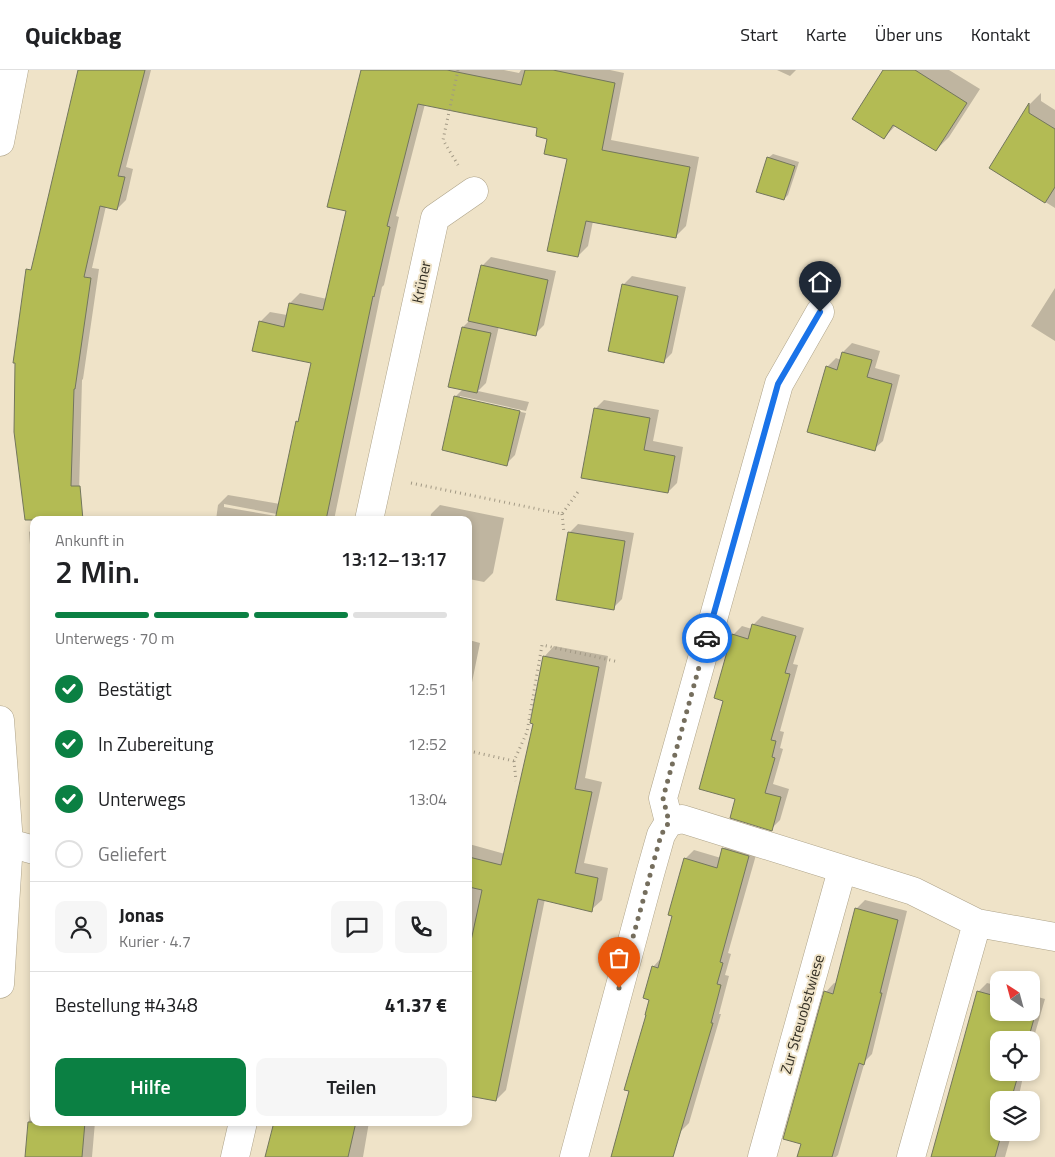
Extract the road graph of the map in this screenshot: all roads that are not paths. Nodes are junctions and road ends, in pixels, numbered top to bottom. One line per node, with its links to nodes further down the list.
1 (14, 70): 2 (street)
2 (0, 142)
3 (474, 191): 5 (street, Krüner)
4 (820, 312): 7 (street)
5 (370, 516)
6 (0, 720): 8 (street)
7 (669, 822): 9 (street); 15 (street)
8 (22, 847): 12 (street)
9 (842, 870): 10 (street); 16 (street, Zur Streuobstwiese)
10 (977, 923): 11 (street); 17 (street)
11 (1055, 937)
12 (0, 984)
13 (242, 1126): 14 (street)
14 (235, 1157)
15 (574, 1157)
16 (762, 1157)
17 (911, 1157)

